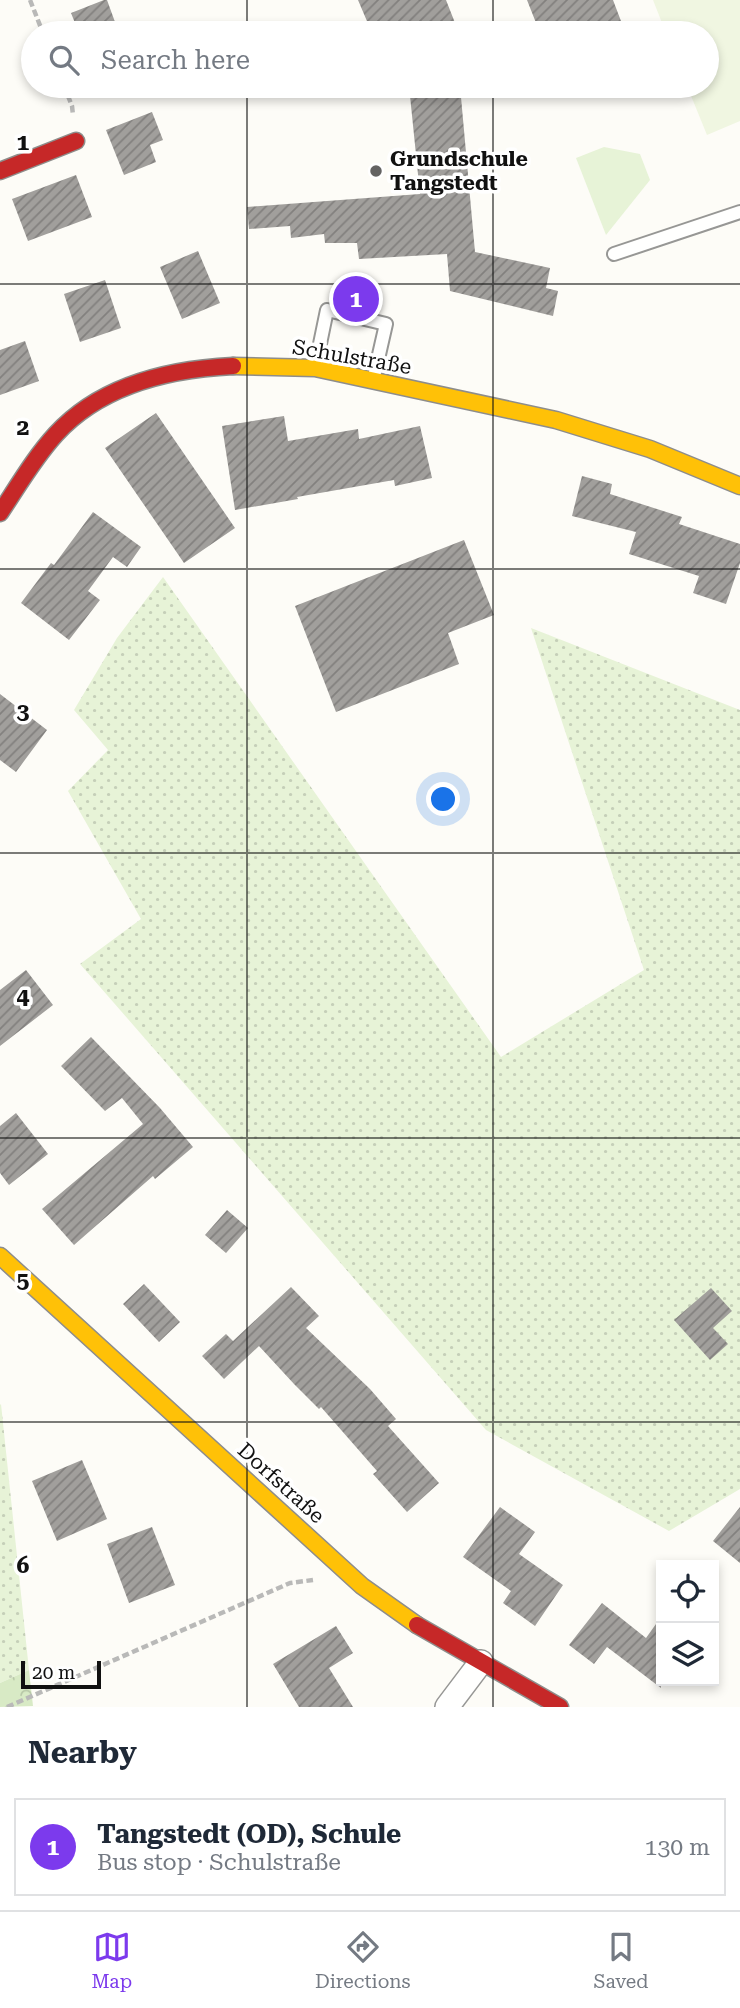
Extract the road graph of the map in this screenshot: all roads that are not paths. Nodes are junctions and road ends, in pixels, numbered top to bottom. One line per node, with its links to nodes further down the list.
1 (76, 141): 2 (street)
2 (0, 171)
3 (740, 212): 4 (lane)
4 (614, 254)
5 (315, 368): 6 (street, Schulstraße); 6 (lane); 8 (street, Schulstraße)
6 (373, 381): 7 (street, Schulstraße)
7 (740, 486)
8 (0, 513)
9 (0, 1256): 10 (street, Dorfstraße)
10 (481, 1662): 11 (street); 12 (street, Dorfstraße)
11 (447, 1707)
12 (560, 1707)

